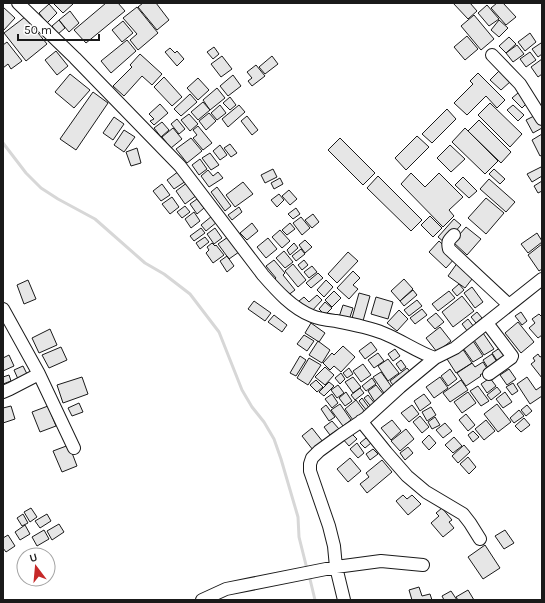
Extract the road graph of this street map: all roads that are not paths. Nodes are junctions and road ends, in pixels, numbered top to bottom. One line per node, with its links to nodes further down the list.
1 (18, 3): 9 (street)
2 (492, 55): 3 (street)
3 (542, 119)
4 (454, 235): 6 (street)
5 (542, 279): 6 (street)
6 (509, 305): 8 (street)
7 (3, 309): 10 (street)
8 (487, 323): 9 (street); 11 (street)
9 (435, 358): 13 (street)
10 (39, 374): 12 (street); 14 (street)
11 (489, 374)
12 (3, 392)
13 (361, 421): 15 (street); 17 (street)
14 (74, 448)
15 (480, 539)
16 (423, 565): 17 (street)
17 (336, 567): 18 (street); 19 (street)
18 (202, 600)
19 (344, 600)

